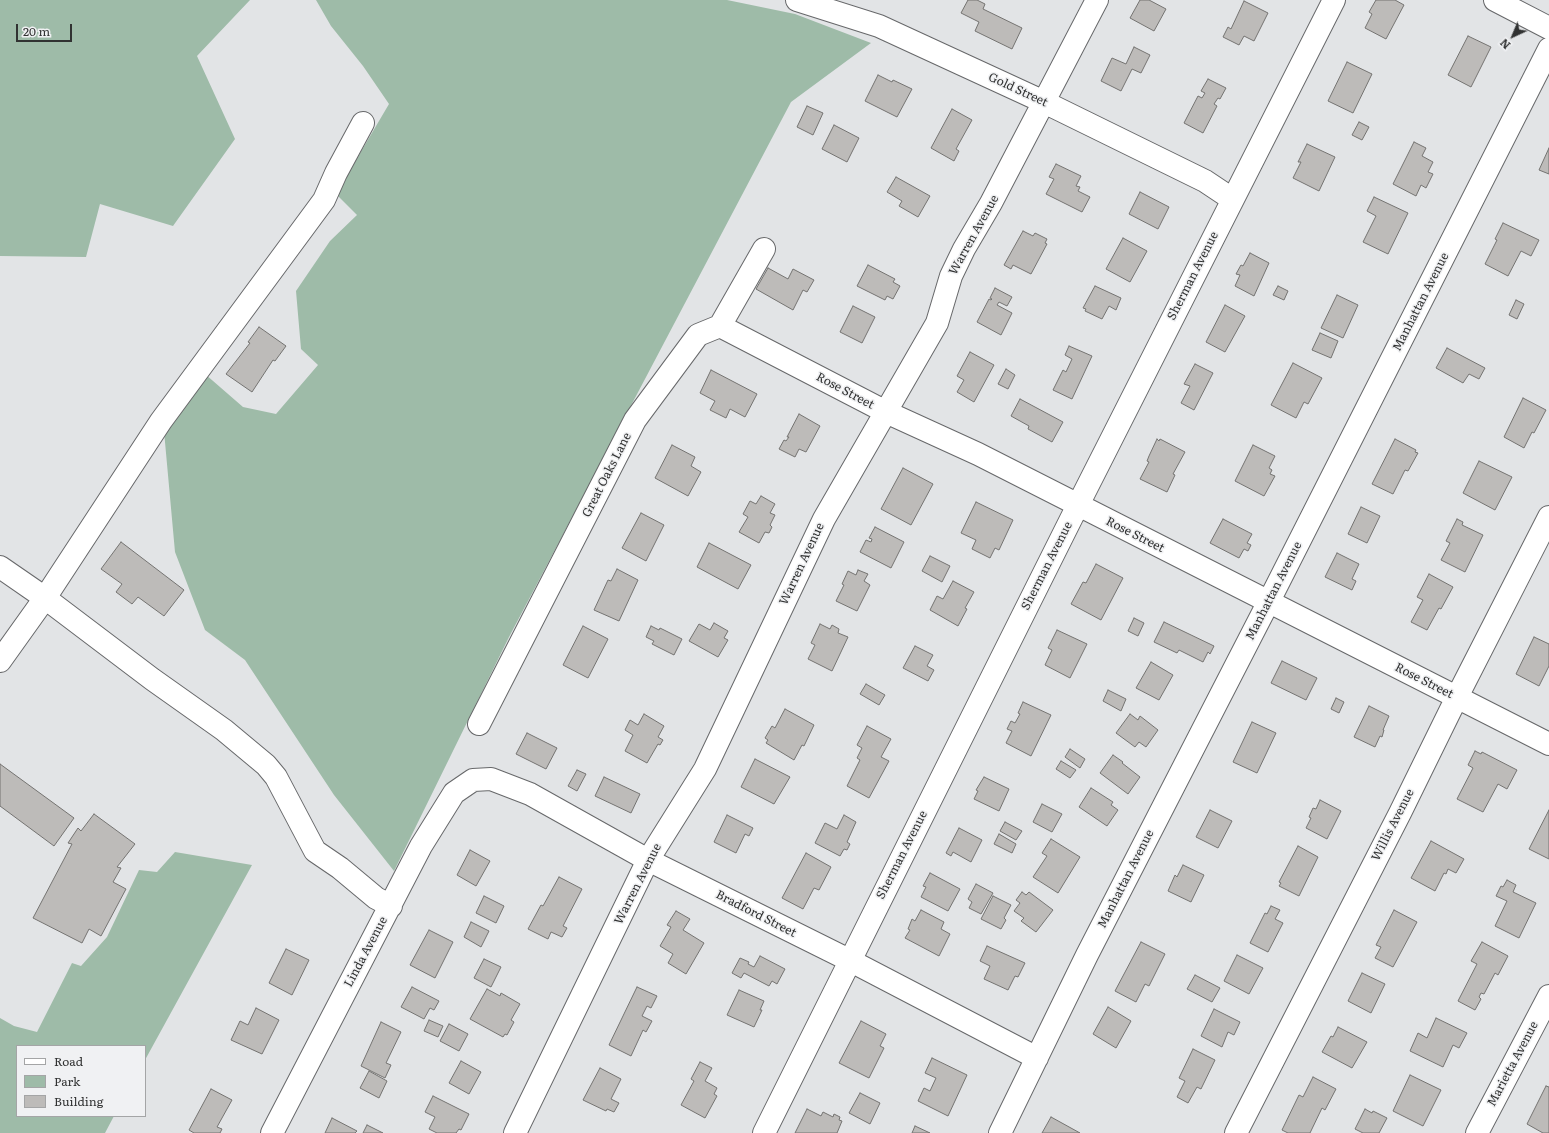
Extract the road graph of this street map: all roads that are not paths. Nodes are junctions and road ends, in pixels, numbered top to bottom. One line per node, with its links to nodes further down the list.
1 (796, 0): 7 (street, Gold Street)
2 (1098, 0): 7 (street, Warren Avenue)
3 (1334, 0): 9 (street, Sherman Avenue)
4 (1495, 0): 5 (street)
5 (1549, 28)
6 (1549, 49): 17 (street, Manhattan Avenue)
7 (1044, 102): 9 (street, Gold Street); 12 (street, Warren Avenue)
8 (363, 123): 16 (street)
9 (1232, 199): 13 (street, Sherman Avenue)
10 (764, 249): 11 (street)
11 (720, 326): 12 (street, Rose Street); 20 (street, Great Oaks Lane)
12 (886, 412): 13 (street, Rose Street); 23 (street, Warren Avenue)
13 (1078, 505): 17 (street, Rose Street); 25 (street, Sherman Avenue)
14 (1549, 517): 19 (street, Willis Avenue)
15 (0, 566): 16 (street)
16 (45, 598): 18 (street); 24 (street)
17 (1268, 603): 19 (street, Rose Street); 27 (street, Manhattan Avenue)
18 (0, 661)
19 (1457, 697): 21 (street, Rose Street); 32 (street, Willis Avenue)
20 (479, 724)
21 (1549, 744)
22 (473, 780): 23 (street, Bradford Street); 24 (street, Linda Avenue)
23 (648, 860): 25 (street, Bradford Street); 29 (street, Warren Avenue)
24 (391, 906): 28 (street, Linda Avenue)
25 (849, 960): 27 (street, Bradford Street); 30 (street, Sherman Avenue)
26 (1549, 996): 33 (street, Marietta Avenue)
27 (1037, 1058): 31 (street, Manhattan Avenue)
28 (272, 1133)
29 (515, 1133)
30 (764, 1133)
31 (1000, 1133)
32 (1236, 1133)
33 (1476, 1133)

